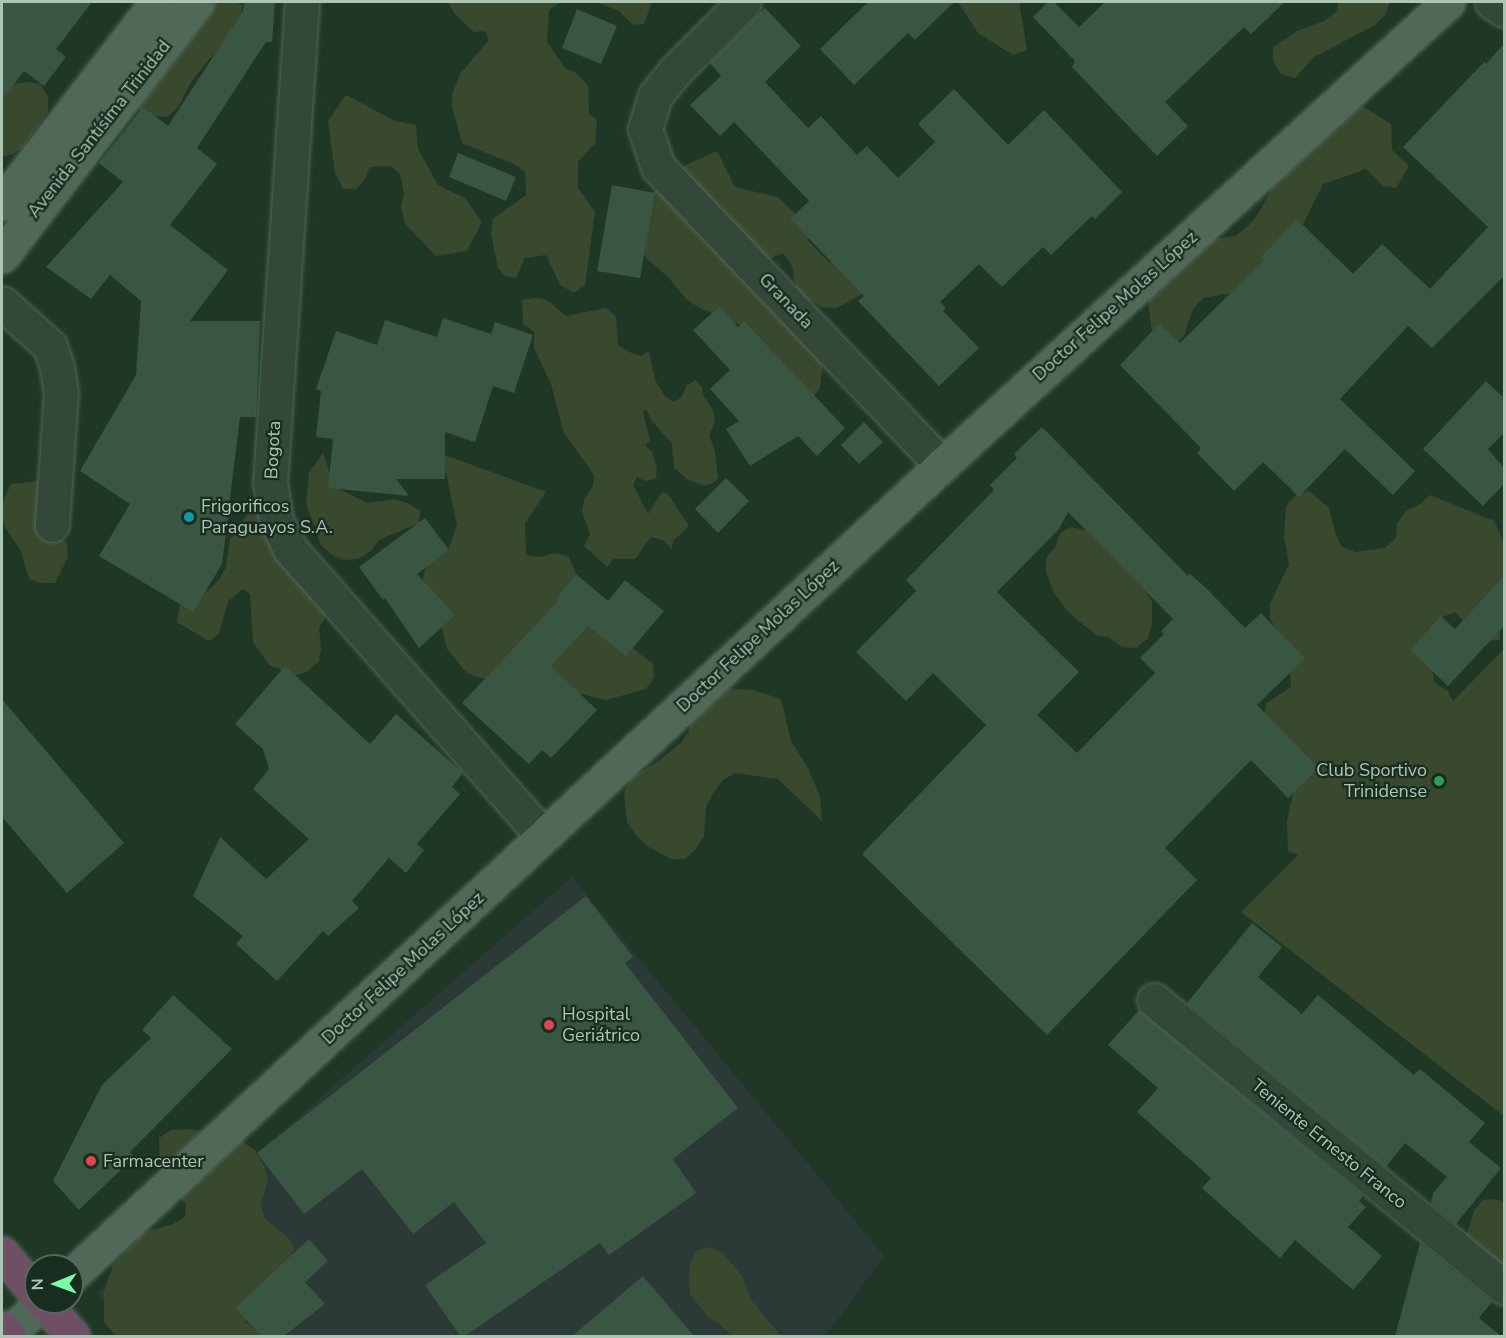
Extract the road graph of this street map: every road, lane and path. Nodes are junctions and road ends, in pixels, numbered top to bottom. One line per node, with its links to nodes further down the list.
1 (157, 2): 8 (main road, Avenida Santísima Trinidad)
2 (197, 2): 9 (main road, Avenida Santísima Trinidad)
3 (302, 2): 13 (street, Bogota)
4 (744, 2): 11 (street, Granada)
5 (1448, 2): 11 (main road, Doctor Felipe Molas López)
6 (1492, 2): 7 (street)
7 (1504, 10)
8 (2, 203)
9 (2, 256)
10 (2, 303): 12 (street)
11 (942, 465): 13 (main road, Doctor Felipe Molas López)
12 (52, 525)
13 (543, 836): 16 (main road, Doctor Felipe Molas López)
14 (1154, 1000): 18 (street, Teniente Ernesto Franco)
15 (2, 1253): 17 (highway)
16 (84, 1264)
17 (24, 1281)
18 (1504, 1288)
19 (27, 1314): 21 (main road)
20 (52, 1314): 22 (highway)
21 (5, 1334)
22 (73, 1336)

